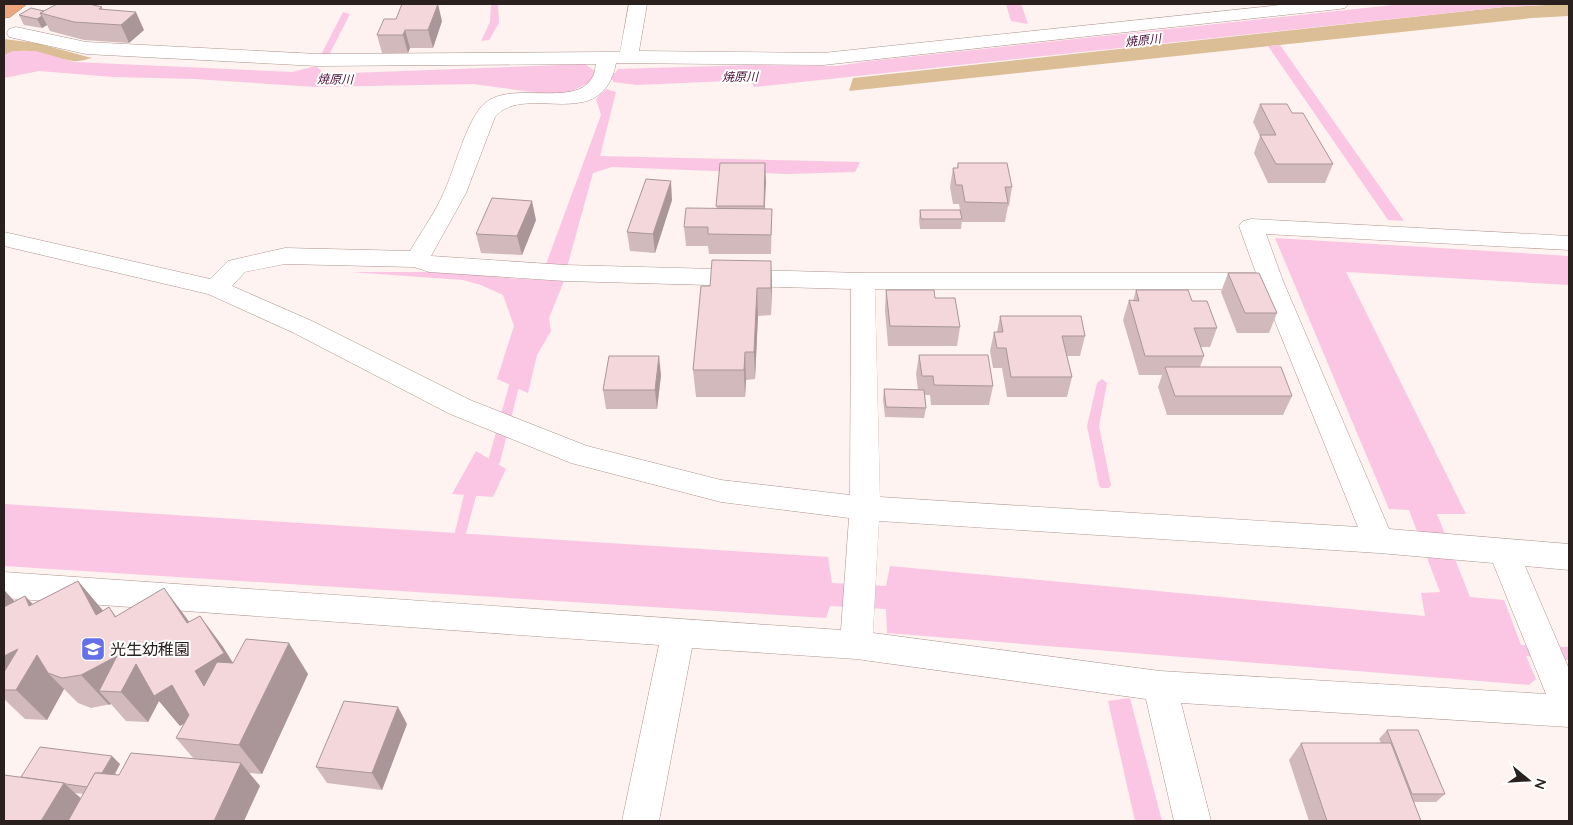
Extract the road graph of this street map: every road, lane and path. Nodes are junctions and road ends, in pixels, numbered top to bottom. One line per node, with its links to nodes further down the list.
1 (18, 4): 4 (highway)
2 (638, 4): 6 (street)
3 (1339, 4): 6 (street)
4 (4, 13)
5 (16, 33): 7 (street)
6 (630, 57): 7 (street)
7 (606, 70): 10 (street)
8 (4, 239): 13 (street)
9 (1569, 243): 11 (street)
10 (417, 259): 12 (street); 13 (street)
11 (1271, 281): 12 (street); 15 (street)
12 (862, 282): 14 (street)
13 (215, 288): 14 (street)
14 (865, 508): 15 (street); 20 (street)
15 (1379, 541): 16 (street)
16 (1504, 552): 17 (street); 22 (street)
17 (1569, 557)
18 (4, 585): 19 (street)
19 (678, 633): 20 (street); 23 (street)
20 (856, 645): 21 (street)
21 (1160, 686): 22 (street); 24 (street)
22 (1569, 710)
23 (640, 821)
24 (1192, 821)

